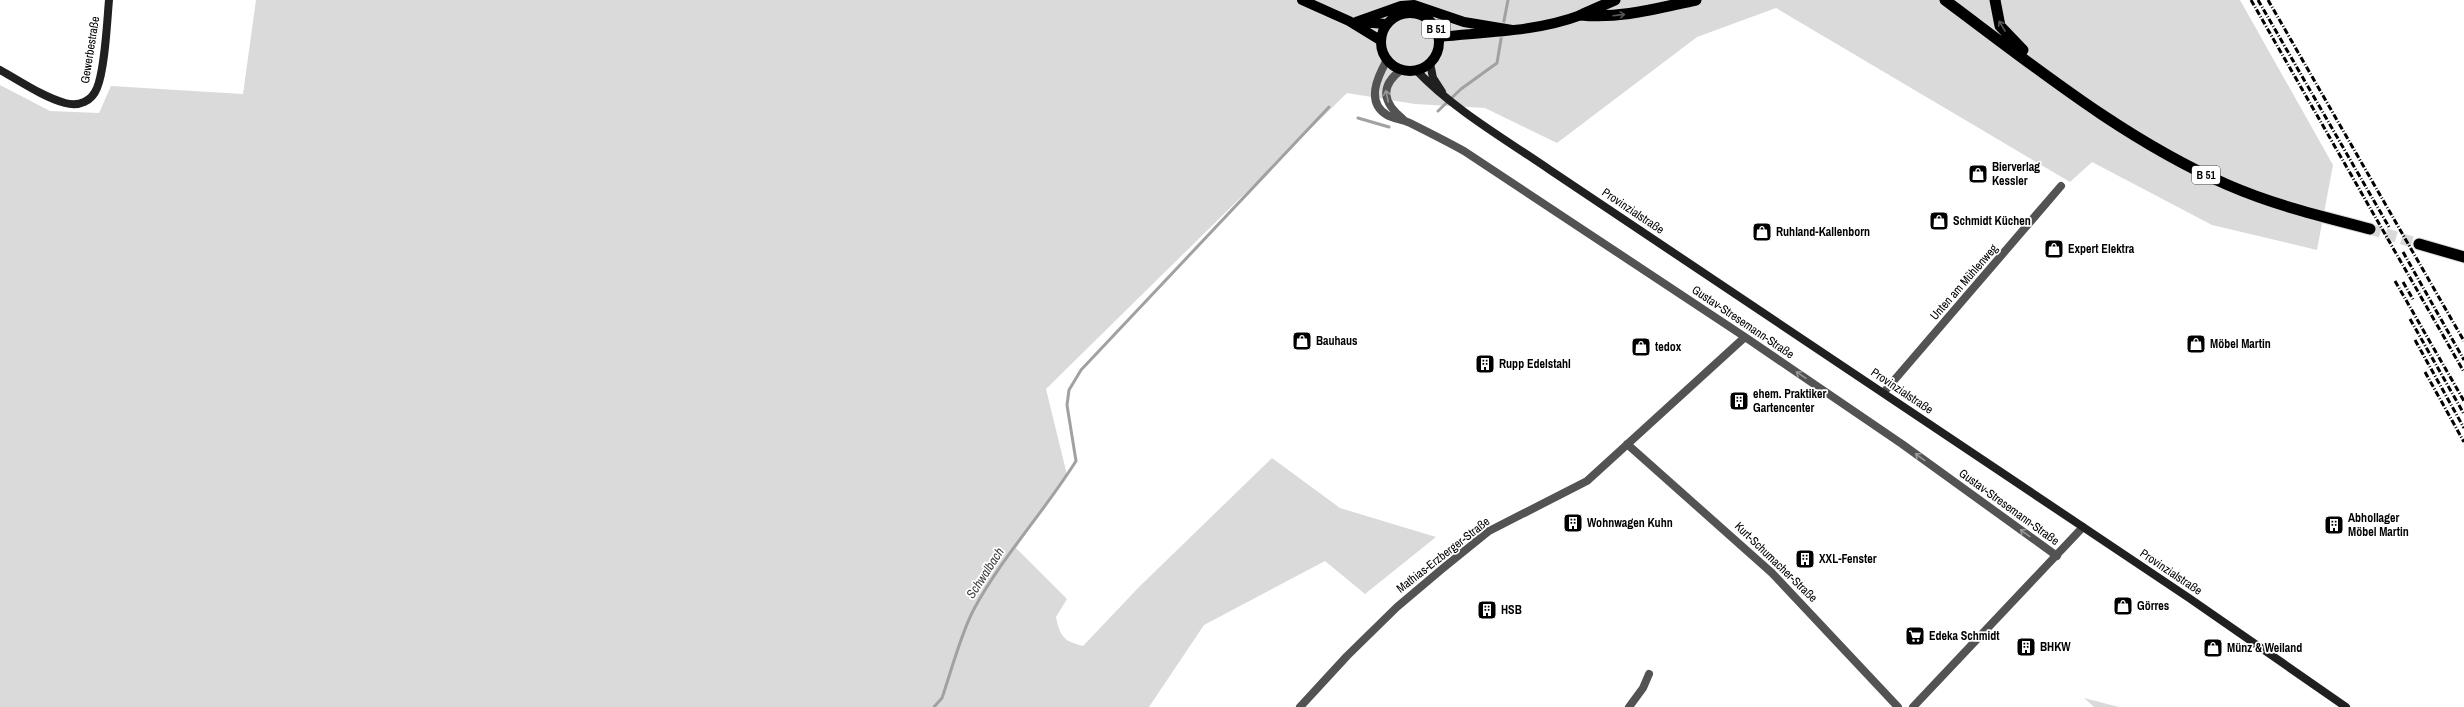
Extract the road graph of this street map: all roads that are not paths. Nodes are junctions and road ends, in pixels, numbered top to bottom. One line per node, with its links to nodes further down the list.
1 (109, 0): 17 (main road, Gewerbestraße)
2 (1302, 0): 10 (main road)
3 (1615, 0): 8 (highway, B 51)
4 (1696, 0): 8 (highway, B 51, one-way to 4)
5 (1939, 0): 9 (highway, B 51)
6 (1945, 0): 9 (highway, B 51)
7 (1995, 0): 20 (highway, B 51, one-way to 7)
8 (1581, 15): 12 (main road, B 51)
9 (1965, 15): 20 (highway, B 51)
10 (1352, 21): 11 (main road); 12 (main road, B 51); 14 (main road)
11 (1386, 24): 13 (main road, B 51); 14 (main road)
12 (1489, 29): 13 (main road, B 51)
13 (1439, 37): 16 (main road, B 51)
14 (1380, 40): 15 (main road)
15 (1387, 60): 18 (main road); 22 (street, Gustav-Stresemann-Straße)
16 (1430, 63): 19 (main road); 21 (main road, Provinzialstraße)
17 (0, 70)
18 (1401, 70): 19 (main road); 22 (street, Gustav-Stresemann-Straße, one-way to 18)
19 (1416, 70): 21 (main road, Provinzialstraße)
20 (2058, 83): 24 (highway, B 51)
21 (1444, 96): 28 (main road, Provinzialstraße)
22 (1406, 122): 27 (street, Gustav-Stresemann-Straße)
23 (2061, 186): 28 (street, Unten am Mühlenweg)
24 (2370, 230)
25 (2419, 244): 26 (highway)
26 (2464, 257)
27 (1745, 337): 29 (street, Mathias-Erzberger-Straße); 31 (street, Gustav-Stresemann-Straße, one-way to 27)
28 (1884, 392): 30 (main road, Provinzialstraße)
29 (1627, 444): 33 (street, Mathias-Erzberger-Straße); 35 (street, Kurt-Schumacher-Straße)
30 (2083, 527): 31 (street); 37 (main road, Provinzialstraße)
31 (2057, 556): 36 (street)
32 (1649, 674): 34 (street)
33 (1302, 706)
34 (1629, 707)
35 (1898, 707)
36 (1913, 707)
37 (2346, 707)

